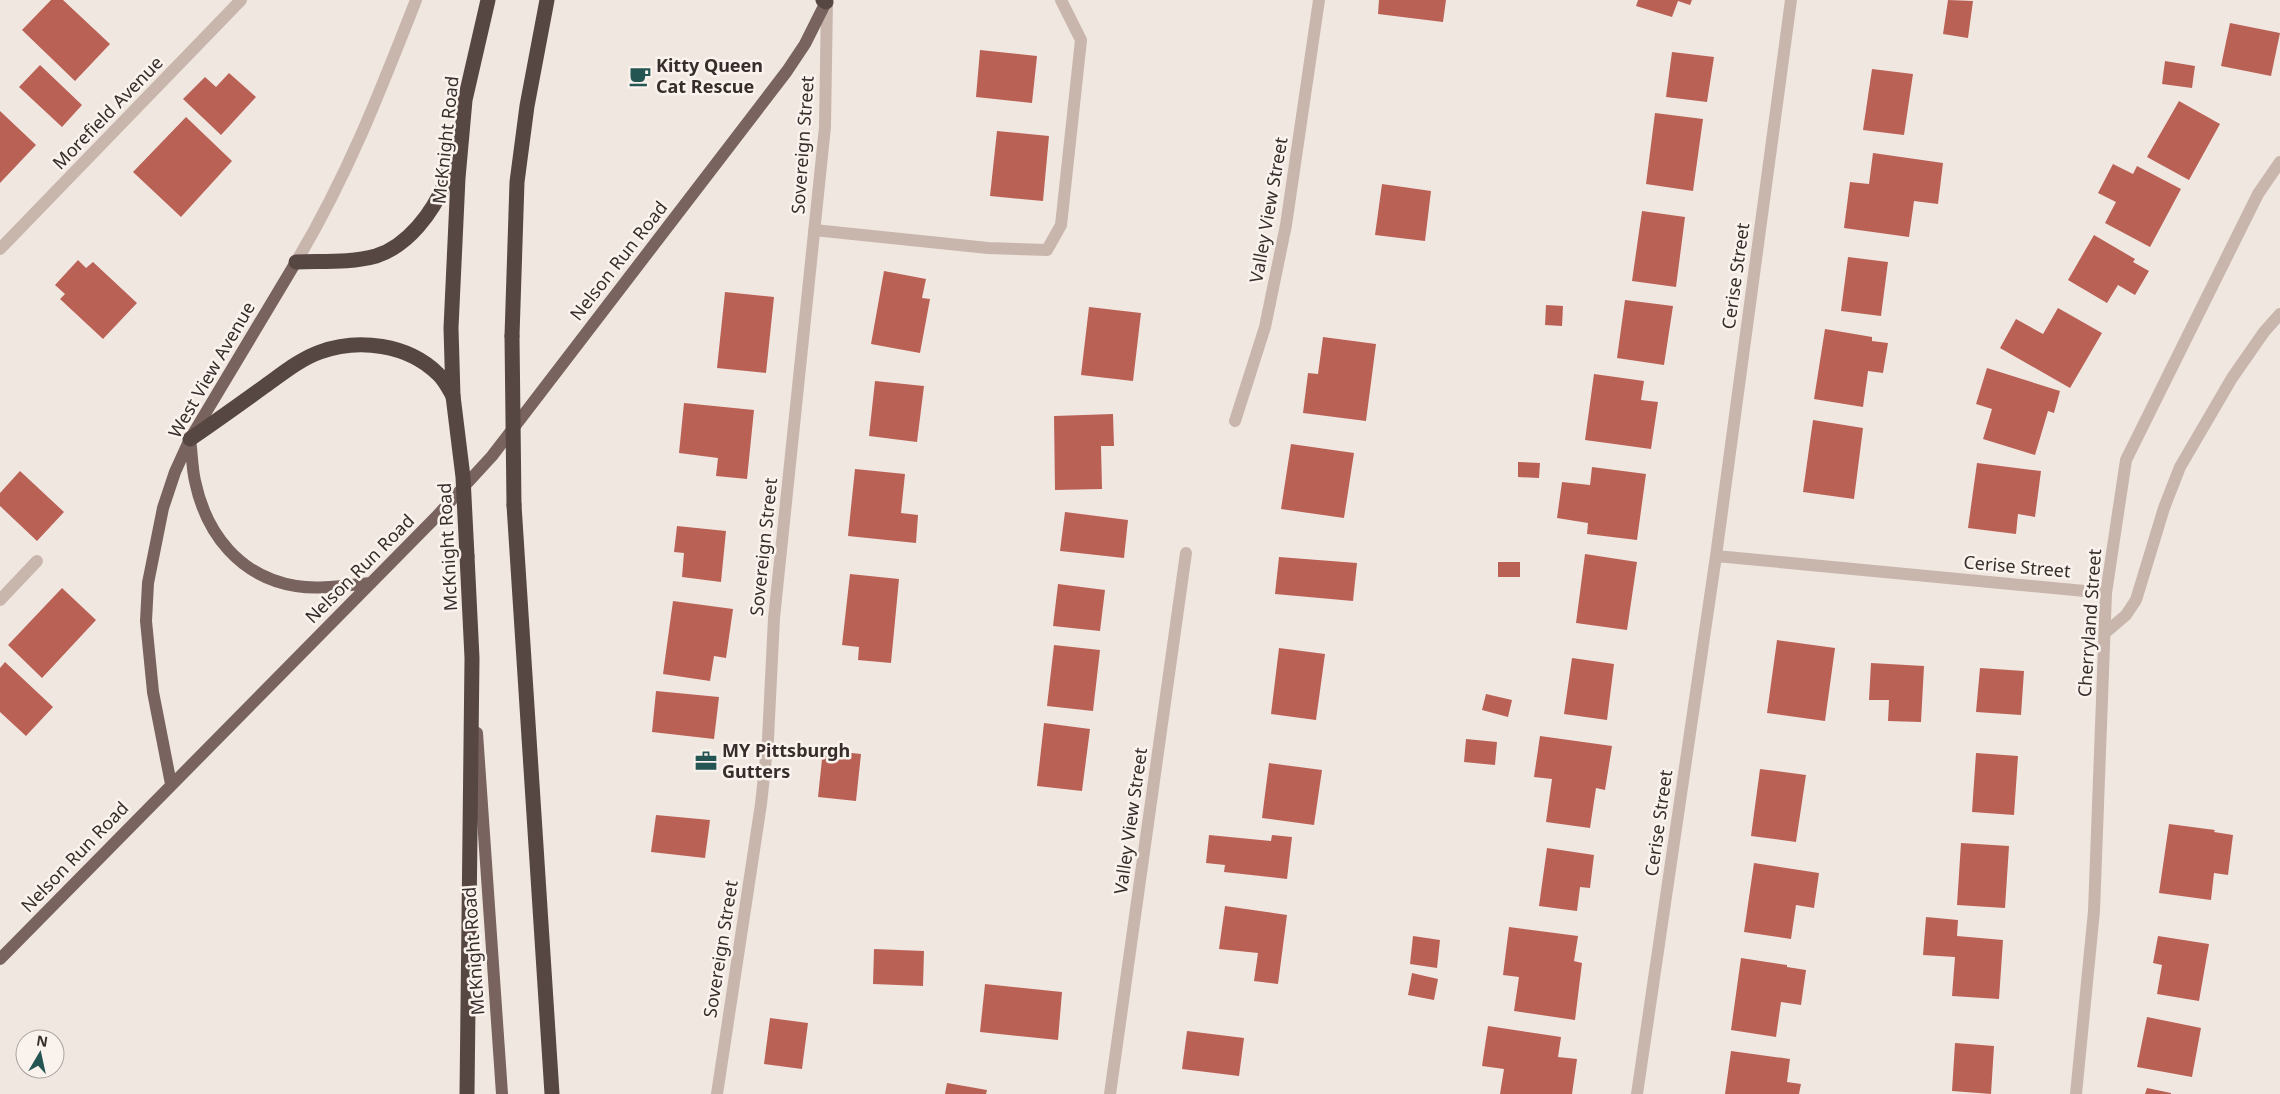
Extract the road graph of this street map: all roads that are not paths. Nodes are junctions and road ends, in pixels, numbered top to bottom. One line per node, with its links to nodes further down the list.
1 (241, 0): 14 (street, Morefield Avenue)
2 (416, 0): 15 (street, West View Avenue)
3 (488, 0): 11 (highway, McKnight Road)
4 (547, 0): 10 (highway)
5 (556, 0): 10 (highway)
6 (1061, 0): 13 (street)
7 (1319, 0): 18 (street, Valley View Street)
8 (1791, 0): 21 (street, Cerise Street)
9 (826, 1): 13 (street, Sovereign Street); 23 (main road, Nelson Run Road)
10 (540, 32): 32 (highway, bridge)
11 (465, 100): 15 (highway); 17 (highway, McKnight Road)
12 (2280, 162): 24 (street, Cherryland Street)
13 (814, 230): 33 (street, Sovereign Street)
14 (0, 250)
15 (296, 262): 19 (main road, West View Avenue)
16 (2280, 314): 26 (street)
17 (453, 396): 19 (highway); 27 (highway, McKnight Road, bridge)
18 (1236, 421)
19 (190, 440): 23 (main road); 28 (main road, West View Avenue)
20 (1186, 553): 34 (street, Valley View Street)
21 (1716, 556): 24 (street, Cerise Street); 35 (street, Cerise Street)
22 (37, 561): 25 (street)
23 (372, 583): 28 (main road, Nelson Run Road)
24 (2106, 593): 26 (street, Cherryland Street)
25 (0, 600)
26 (2105, 633): 36 (street, Cherryland Street)
27 (472, 658): 30 (highway); 31 (main road, McKnight Road)
28 (171, 784): 29 (main road, Nelson Run Road)
29 (0, 959)
30 (467, 1094)
31 (502, 1094)
32 (552, 1094)
33 (717, 1094)
34 (1110, 1094)
35 (1637, 1094)
36 (2076, 1094)

